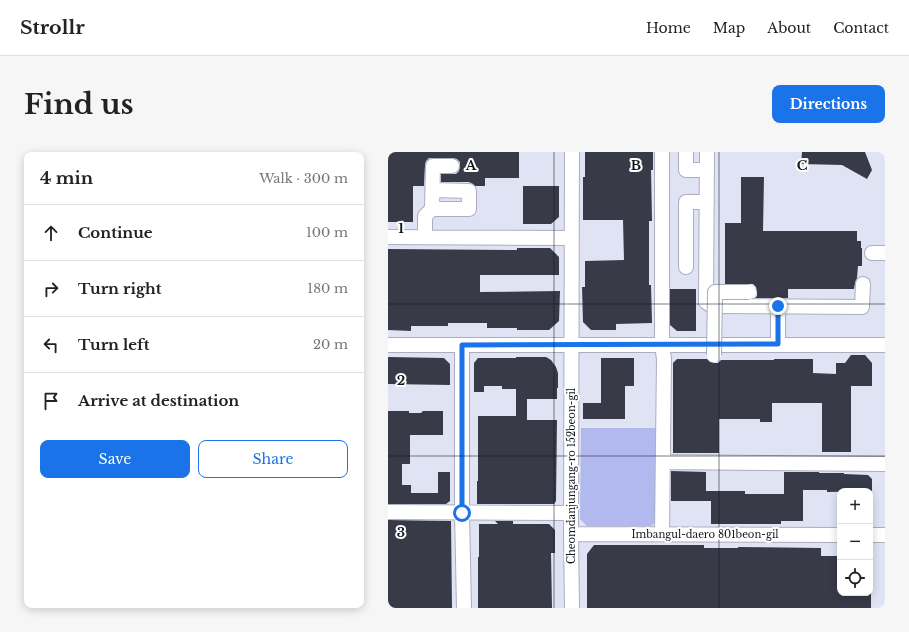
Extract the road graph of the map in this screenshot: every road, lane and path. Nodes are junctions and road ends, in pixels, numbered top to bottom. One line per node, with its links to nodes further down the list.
1 (572, 152): 12 (street, Cheomdanjungang-ro 152beon-gil)
2 (662, 152): 21 (street)
3 (686, 152): 6 (street)
4 (707, 152): 6 (street)
5 (452, 166): 7 (street)
6 (707, 170): 8 (street)
7 (432, 190): 9 (street); 9 (street)
8 (707, 202): 13 (street); 16 (street)
9 (432, 210): 11 (street)
10 (388, 237): 11 (street)
11 (425, 237): 12 (street)
12 (572, 238): 20 (street, Cheomdanjungang-ro 152beon-gil)
13 (686, 267)
14 (862, 284): 16 (street)
15 (749, 292): 23 (street, bridge)
16 (778, 306): 17 (street)
17 (778, 344): 21 (street); 22 (street)
18 (388, 345): 19 (street)
19 (462, 345): 20 (street); 27 (street)
20 (572, 345): 21 (street); 28 (street, Cheomdanjungang-ro 152beon-gil)
21 (662, 345): 24 (street)
22 (885, 345)
23 (714, 357)
24 (663, 462): 25 (street); 29 (street)
25 (885, 464)
26 (388, 512): 27 (street)
27 (462, 513): 28 (street); 34 (street)
28 (571, 513): 30 (street, Cheomdanjungang-ro 152beon-gil)
29 (662, 533): 30 (street, Imbangul-daero 801beon-gil); 31 (street, Imbangul-daero 801beon-gil)
30 (571, 534): 35 (street, Cheomdanjungang-ro 152beon-gil)
31 (837, 535)
32 (873, 535): 33 (street)
33 (885, 535)
34 (464, 608)
35 (572, 608)

